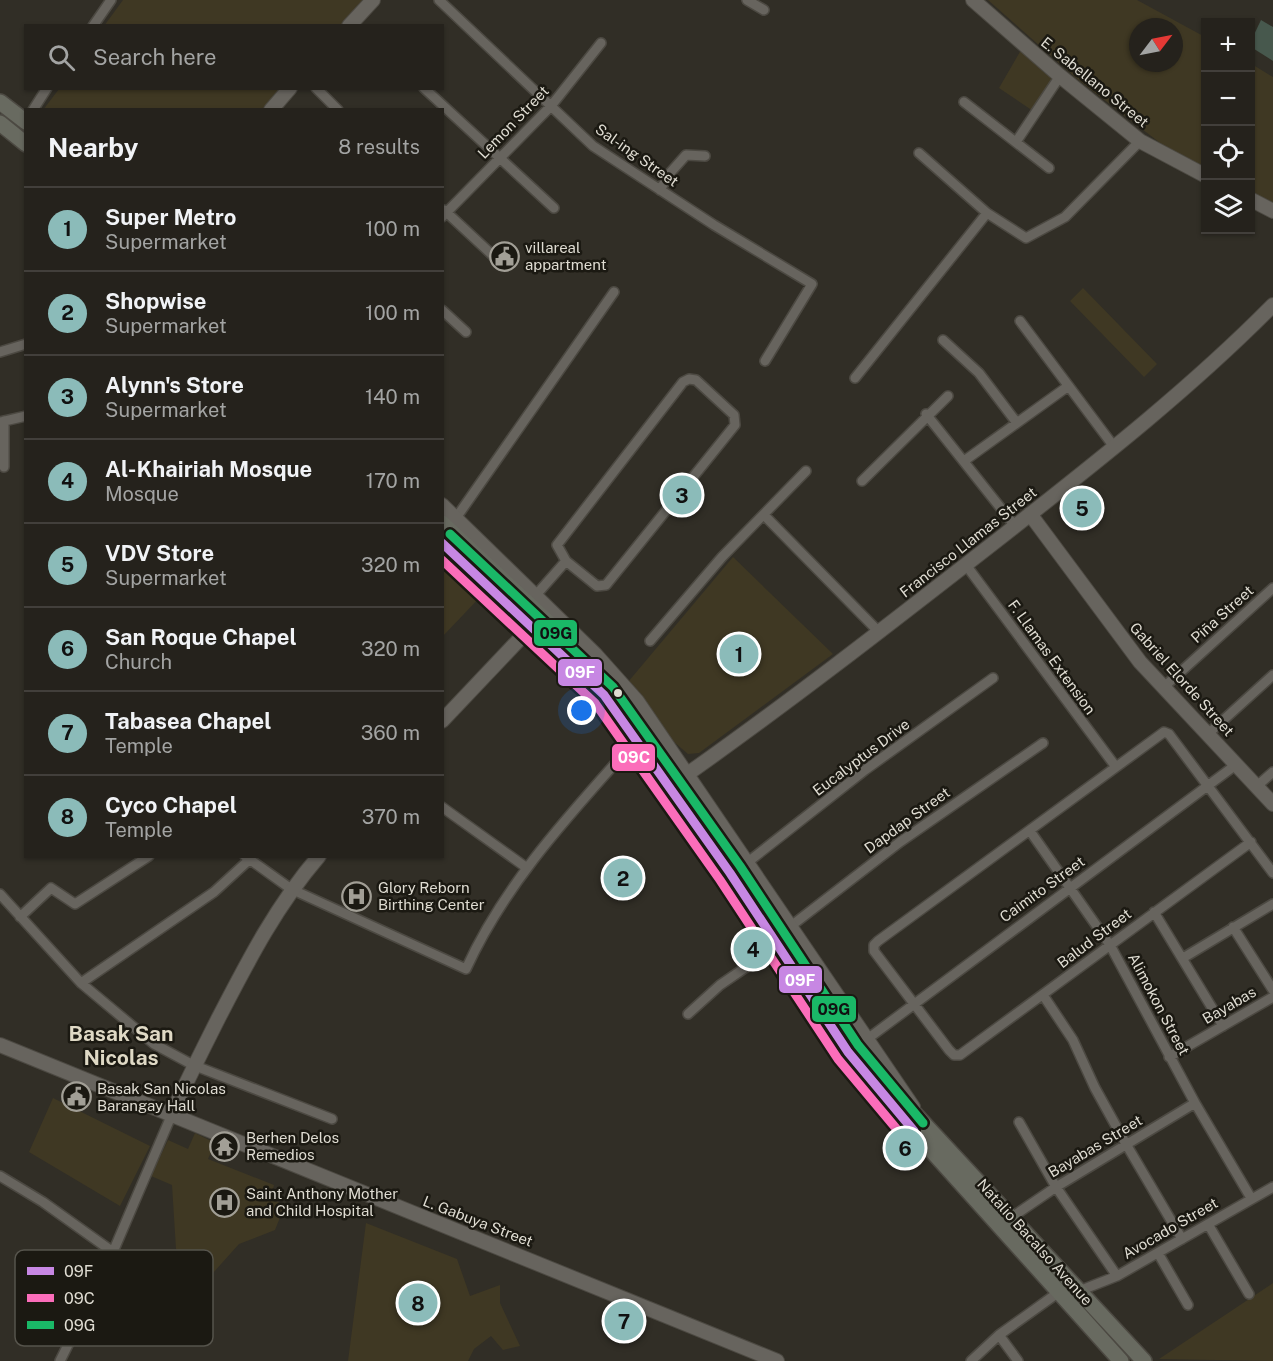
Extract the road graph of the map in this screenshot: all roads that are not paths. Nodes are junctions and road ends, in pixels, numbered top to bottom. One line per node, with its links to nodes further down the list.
1 (111, 0): 7 (street)
2 (373, 0): 8 (main road)
3 (439, 0): 17 (street, Sal-ing Street)
4 (747, 0): 6 (street)
5 (973, 0): 10 (main road, E. Sabellano Street)
6 (764, 10)
7 (94, 24)
8 (352, 24)
9 (601, 43): 17 (street, Lemon Street)
10 (1060, 76): 23 (main road, E. Sabellano Street); 25 (street)
11 (46, 90): 18 (street)
12 (288, 90): 19 (main road)
13 (318, 90): 20 (street)
14 (426, 90): 28 (street)
15 (0, 102): 21 (main road)
16 (964, 102): 25 (street)
17 (551, 106): 28 (street, Lemon Street); 31 (street, Sal-ing Street)
18 (34, 108)
19 (273, 108)
20 (336, 108)
21 (24, 120)
22 (0, 123): 24 (main road)
23 (1140, 141): 30 (main road, E. Sabellano Street); 36 (street)
24 (24, 142)
25 (1016, 142): 29 (street)
26 (919, 153): 36 (street)
27 (705, 156): 31 (street)
28 (500, 158): 33 (street); 35 (street, Lemon Street)
29 (1049, 168)
30 (1201, 173)
31 (660, 190): 46 (street, Sal-ing Street)
32 (1255, 201): 34 (main road)
33 (554, 208)
34 (1273, 211)
35 (444, 213): 37 (street)
36 (987, 213): 47 (street)
37 (501, 263)
38 (614, 292): 61 (street)
39 (1273, 305): 54 (main road, Francisco Llamas Street)
40 (444, 312): 42 (street)
41 (1020, 321): 48 (street)
42 (466, 332)
43 (943, 340): 53 (street)
44 (24, 344): 45 (street)
45 (1, 349)
46 (765, 361)
47 (855, 378)
48 (1067, 387): 53 (street); 54 (street)
49 (948, 396): 50 (street)
50 (926, 414): 55 (street); 58 (street)
51 (24, 419): 52 (street)
52 (2, 422): 56 (street)
53 (1017, 423): 55 (street)
54 (1115, 448): 59 (main road, Francisco Llamas Street)
55 (964, 461): 62 (street)
56 (4, 467)
57 (806, 471): 60 (street)
58 (862, 481)
59 (1030, 514): 62 (main road, Francisco Llamas Street); 74 (main road, Gabriel Elorde Street)
60 (764, 515): 69 (street); 71 (street)
61 (449, 521): 67 (main road, Natalio Bacalso Avenue); 70 (main road)
62 (1015, 526): 65 (main road, Francisco Llamas Street)
63 (444, 545): 68 (main road, Natalio Bacalso Avenue)
64 (566, 561): 64 (street); 67 (street)
65 (966, 565): 69 (main road, Francisco Llamas Street); 80 (street, F. Llamas Extension)
66 (1273, 588): 74 (street, Piña Street)
67 (536, 595): 82 (main road, Natalio Bacalso Avenue)
68 (532, 626): 75 (main road); 77 (main road, Natalio Bacalso Avenue)
69 (879, 632): 82 (main road, Francisco Llamas Street)
70 (565, 638)
71 (650, 641)
72 (1273, 675): 76 (street)
73 (993, 678): 94 (street, Eucalyptus Drive)
74 (1164, 687): 76 (main road, Gabriel Elorde Street)
75 (444, 720)
76 (1209, 733): 79 (main road, Gabriel Elorde Street)
77 (637, 739): 85 (main road, Natalio Bacalso Avenue); 95 (street)
78 (1043, 743): 103 (street, Dapdap Street)
79 (1237, 764): 83 (street, Caimito Street); 84 (main road, Gabriel Elorde Street)
80 (1116, 767): 83 (street); 88 (street)
81 (1273, 772): 84 (street)
82 (688, 774): 85 (main road, Francisco Llamas Street); 94 (main road, Natalio Bacalso Avenue)
83 (1209, 785): 90 (street); 97 (street, Caimito Street)
84 (1257, 786): 86 (main road, Gabriel Elorde Street)
85 (669, 787): 106 (main road, Natalio Bacalso Avenue)
86 (1273, 804)
87 (444, 808): 95 (street)
88 (1029, 831): 97 (street, Alimokon Street); 112 (street)
89 (720, 840): 123 (main road, Natalio Bacalso Avenue)
90 (1251, 842): 96 (street); 101 (street, Balud Street)
91 (146, 858): 102 (street)
92 (247, 858): 98 (street); 108 (street)
93 (318, 858): 98 (main road)
94 (748, 862): 103 (main road, Natalio Bacalso Avenue)
95 (527, 868): 98 (street)
96 (1273, 873)
97 (1069, 888): 105 (street, Alimokon Street); 112 (street, Caimito Street)
98 (291, 889): 118 (main road)
99 (0, 894): 102 (street)
100 (1273, 904): 104 (street)
101 (1154, 912): 105 (street, Balud Street); 107 (street)
102 (20, 917): 108 (street)
103 (791, 926): 115 (main road, Natalio Bacalso Avenue)
104 (1233, 927): 107 (street); 109 (street)
105 (1110, 945): 110 (street, Balud Street); 117 (street, Alimokon Street)
106 (777, 946): 113 (street); 123 (main road, Natalio Bacalso Avenue)
107 (1183, 958): 114 (street)
108 (81, 983): 118 (street)
109 (1273, 990)
110 (1043, 995): 112 (street, Balud Street); 124 (street)
111 (1273, 998): 114 (street, Bayabas)
112 (913, 1003): 115 (street, Caimito Street)
113 (688, 1014)
114 (1223, 1026): 117 (street, Bayabas)
115 (866, 1040): 123 (main road, Natalio Bacalso Avenue)
116 (0, 1045): 120 (main road, L. Gabuya Street)
117 (1169, 1057): 119 (street, Alimokon Street)
118 (194, 1065): 120 (main road); 121 (street)
119 (1195, 1103): 124 (street, Bayabas Street); 128 (street, Alimokon Street)
120 (172, 1114): 133 (street); 143 (main road, L. Gabuya Street)
121 (332, 1119)
122 (1019, 1122): 126 (street)
123 (920, 1127): 129 (main road, Natalio Bacalso Avenue); 137 (main road, Natalio Bacalso Avenue)
124 (1126, 1144): 126 (street, Bayabas Street); 131 (street)
125 (0, 1176): 132 (street)
126 (1056, 1187): 129 (street, Bayabas Street); 135 (street)
127 (1273, 1187): 128 (street, Avocado Street)
128 (1251, 1198): 130 (street, Avocado Street)
129 (1012, 1217): 136 (main road, Natalio Bacalso Avenue)
130 (1208, 1224): 131 (street, Avocado Street); 138 (street)
131 (1182, 1239): 134 (street, Avocado Street)
132 (110, 1250)
133 (114, 1250)
134 (1158, 1253): 135 (street, Avocado Street); 139 (street)
135 (1117, 1276): 136 (street, Avocado Street)
136 (1079, 1291): 147 (main road, Natalio Bacalso Avenue)
137 (1059, 1292): 140 (street); 146 (main road, Natalio Bacalso Avenue)
138 (1249, 1294)
139 (1188, 1305)
140 (999, 1335): 144 (street); 145 (street)
141 (67, 1346): 142 (street)
142 (60, 1361)
143 (777, 1361)
144 (971, 1361)
145 (1018, 1361)
146 (1121, 1361)
147 (1144, 1361)

